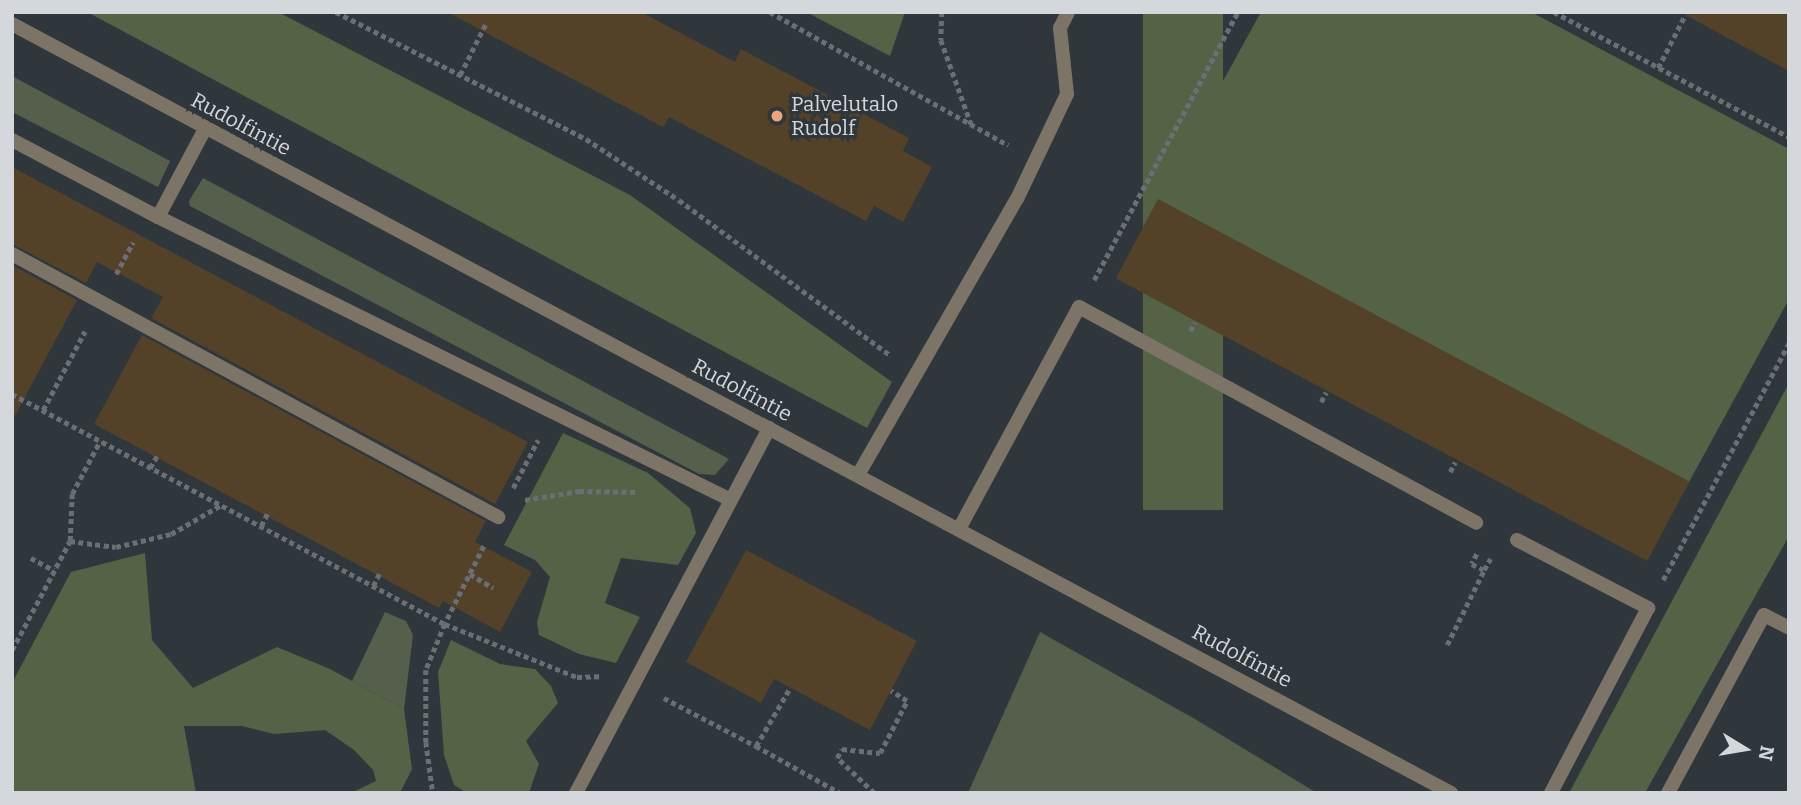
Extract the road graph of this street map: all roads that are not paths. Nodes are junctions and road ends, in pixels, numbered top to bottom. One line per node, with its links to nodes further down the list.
1 (1068, 12): 8 (street)
2 (12, 24): 3 (street, Rudolfintie)
3 (205, 129): 5 (street); 7 (street, Rudolfintie)
4 (12, 139): 5 (street)
5 (158, 217): 9 (street)
6 (12, 254): 10 (street)
7 (769, 428): 8 (street, Rudolfintie); 9 (street)
8 (858, 475): 12 (street, Rudolfintie)
9 (731, 500): 15 (street)
10 (498, 517)
11 (1476, 523): 12 (street)
12 (959, 529): 16 (street, Rudolfintie)
13 (1517, 540): 17 (street)
14 (1789, 628): 18 (street)
15 (576, 793)
16 (1451, 793)
17 (1551, 793)
18 (1668, 793)

